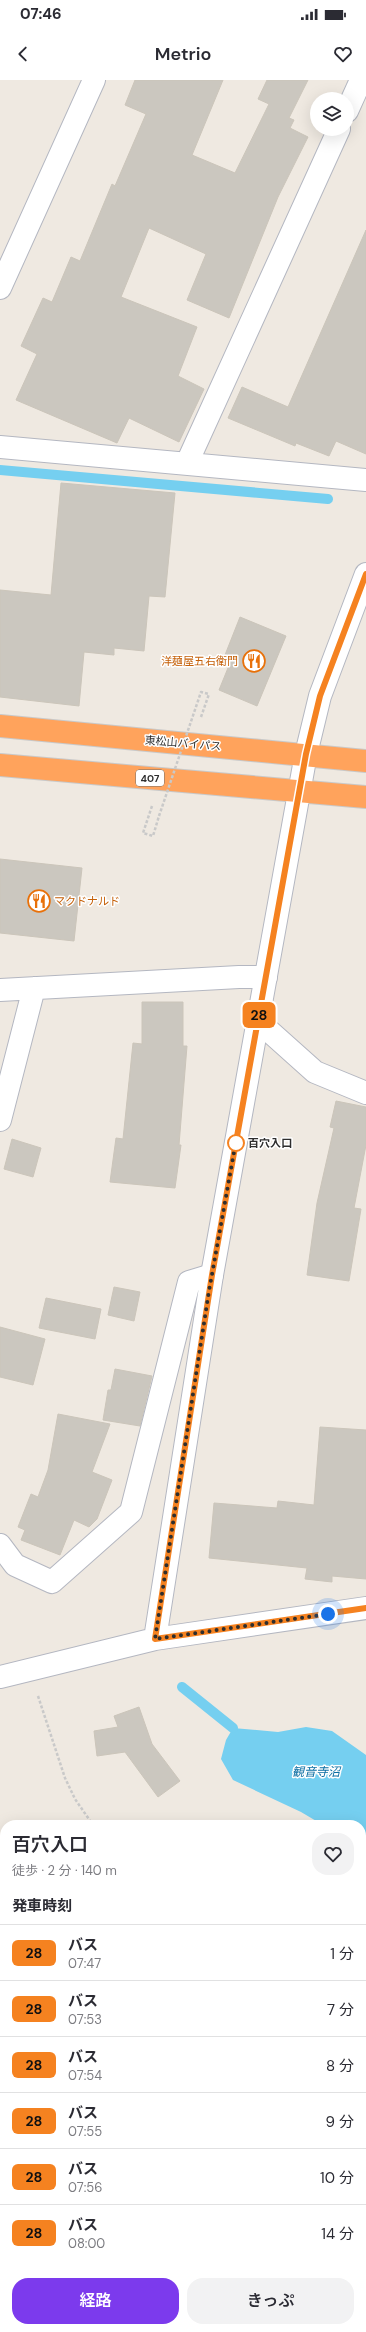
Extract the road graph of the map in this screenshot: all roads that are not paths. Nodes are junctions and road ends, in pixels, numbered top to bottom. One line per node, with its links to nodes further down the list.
1 (94, 80): 5 (street)
2 (361, 80): 3 (street)
3 (354, 96)
4 (336, 136): 7 (street)
5 (0, 288)
6 (0, 447): 7 (street)
7 (187, 463): 8 (street)
8 (366, 480)
9 (366, 574): 11 (street)
10 (0, 726): 11 (highway, 東松山バイパス)
11 (306, 754): 12 (highway, 東松山バイパス); 14 (street)
12 (366, 761)
13 (0, 765): 14 (highway, 407)
14 (299, 790): 15 (highway, 407); 16 (street)
15 (366, 797)
16 (266, 977): 17 (street); 19 (street)
17 (34, 988): 18 (street); 21 (street)
18 (0, 990)
19 (258, 1021): 20 (street); 22 (street)
20 (366, 1093)
21 (0, 1120)
22 (212, 1275): 23 (street); 25 (street)
23 (0, 1545)
24 (366, 1608): 25 (street)
25 (155, 1639): 26 (street)
26 (9, 1674)

